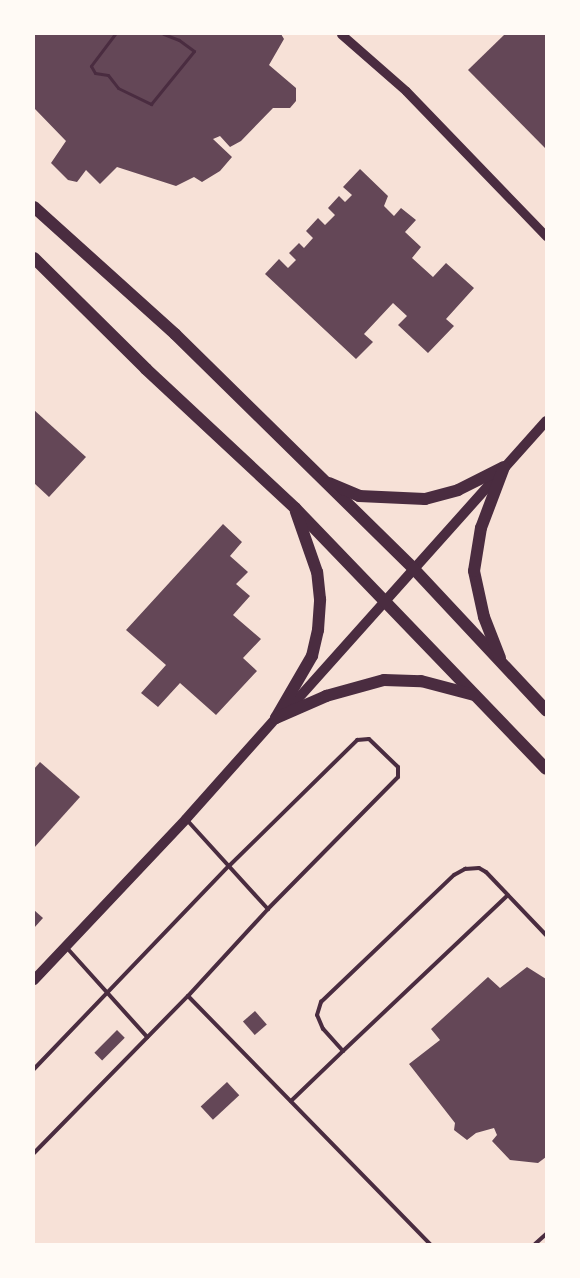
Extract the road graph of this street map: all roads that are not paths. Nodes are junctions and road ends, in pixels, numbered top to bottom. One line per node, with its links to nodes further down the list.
1 (341, 34): 3 (street)
2 (34, 207): 7 (main road)
3 (546, 236)
4 (34, 258): 8 (main road)
5 (546, 421): 6 (main road)
6 (504, 467): 7 (main road); 9 (main road); 11 (main road)
7 (322, 480): 9 (main road)
8 (295, 508): 10 (main road); 14 (main road)
9 (413, 568): 10 (main road); 11 (main road)
10 (382, 602): 12 (main road); 14 (main road)
11 (502, 666): 13 (main road)
12 (475, 696): 14 (main road); 15 (main road)
13 (546, 710)
14 (276, 718): 16 (main road)
15 (546, 769)
16 (186, 819): 17 (lane); 21 (main road)
17 (229, 866): 19 (lane); 19 (lane); 23 (lane)
18 (508, 895): 20 (lane); 26 (lane); 26 (lane)
19 (268, 910): 24 (lane)
20 (546, 935)
21 (66, 946): 22 (main road); 23 (lane)
22 (34, 980)
23 (106, 994): 25 (lane); 27 (lane)
24 (188, 996): 25 (lane); 28 (lane)
25 (147, 1037): 29 (lane)
26 (342, 1051): 28 (lane)
27 (34, 1069)
28 (290, 1101): 31 (lane)
29 (34, 1153)
30 (546, 1234): 32 (lane)
31 (430, 1244)
32 (535, 1244)

